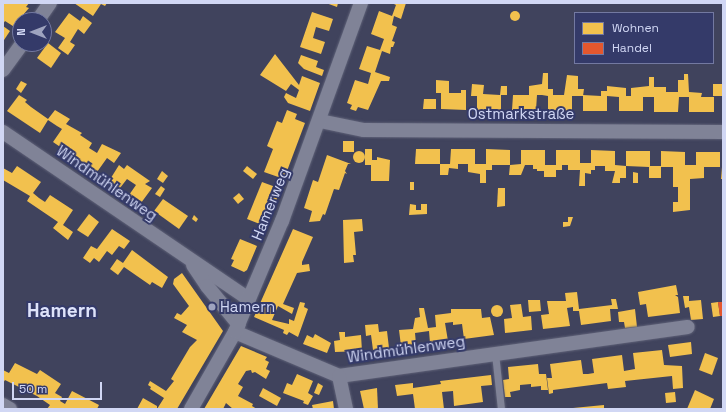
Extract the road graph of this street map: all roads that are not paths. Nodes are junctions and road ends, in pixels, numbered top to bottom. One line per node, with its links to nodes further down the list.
1 (50, 3): 3 (street)
2 (361, 3): 6 (street, Hamerweg)
3 (44, 12)
4 (16, 52): 5 (street)
5 (3, 70)
6 (320, 121): 8 (street, Ostmarkstraße); 10 (street, Hamerweg)
7 (3, 132): 9 (street, Windmühlenweg)
8 (723, 132)
9 (191, 261): 10 (street, Windmühlenweg); 12 (street, Windmühlenweg)
10 (249, 299): 12 (street, Hamerweg)
11 (688, 327): 13 (street, Windmühlenweg)
12 (237, 328): 14 (street, Windmühlenweg); 17 (street, Hamerweg)
13 (495, 353): 14 (street, Windmühlenweg); 19 (lane)
14 (340, 376): 18 (street)
15 (3, 404): 16 (street)
16 (10, 409)
17 (192, 409)
18 (346, 409)
19 (501, 409)

